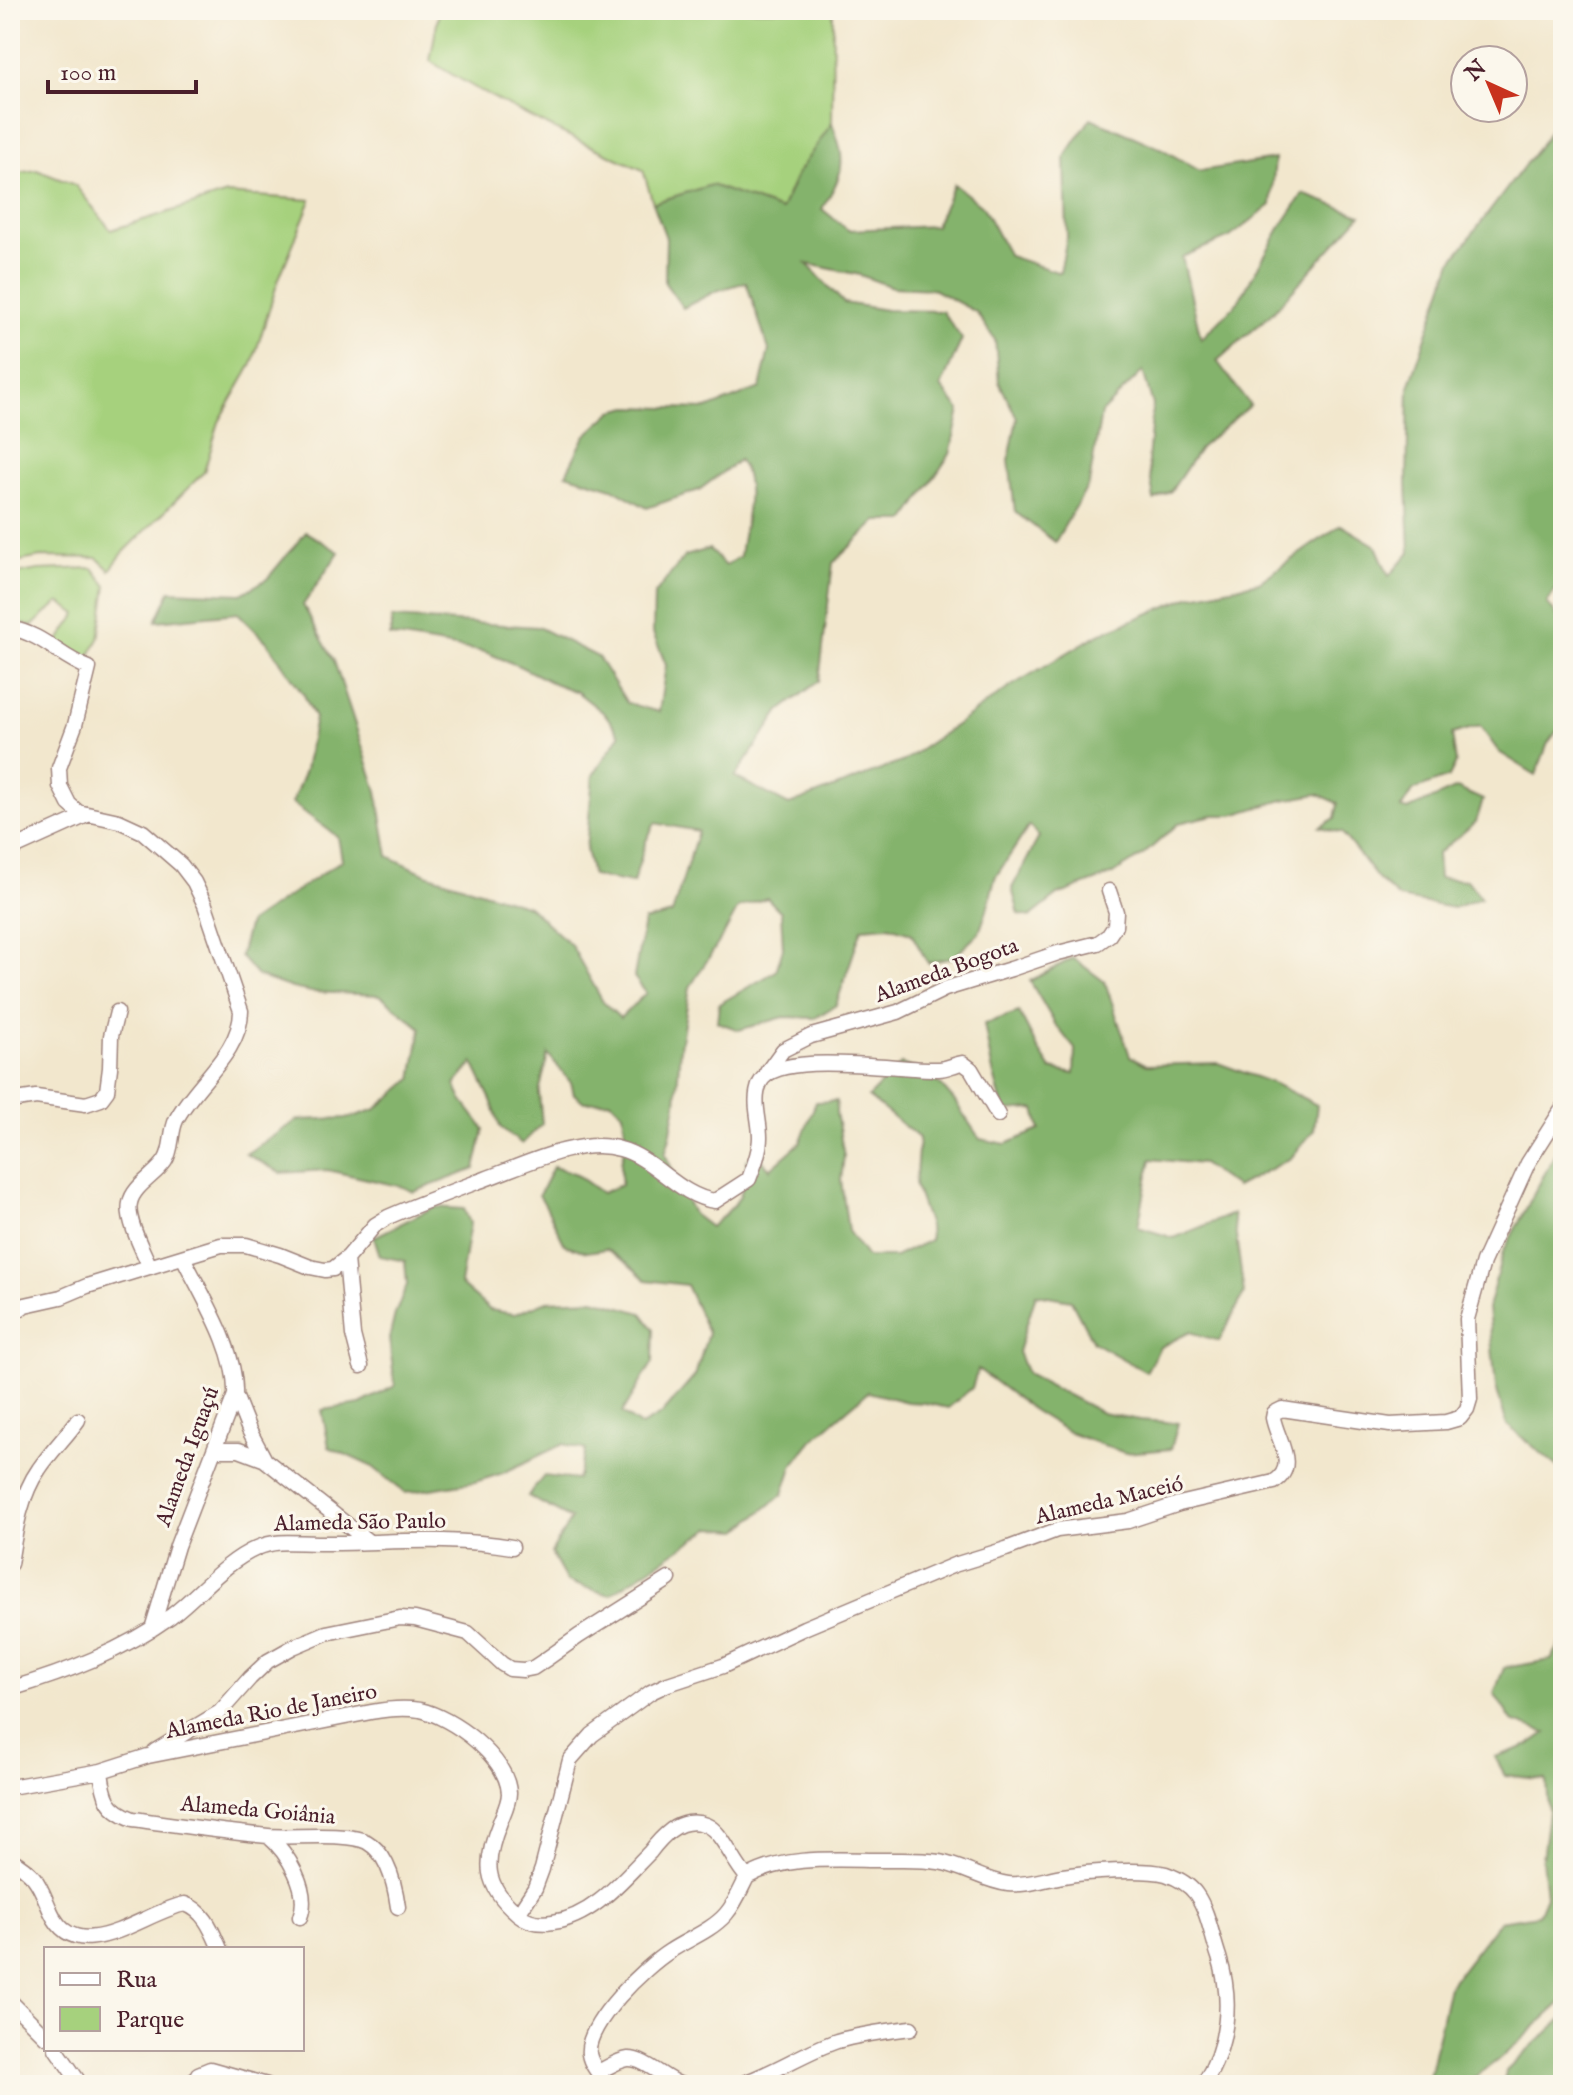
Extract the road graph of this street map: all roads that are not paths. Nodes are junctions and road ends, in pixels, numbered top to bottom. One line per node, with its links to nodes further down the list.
1 (10, 628): 2 (street)
2 (87, 815): 3 (street); 12 (street)
3 (14, 848)
4 (1109, 891): 6 (street, Alameda Bogota)
5 (117, 1012): 7 (street)
6 (764, 1076): 9 (street); 11 (street)
7 (10, 1101)
8 (1563, 1108): 32 (street, Alameda Maceió)
9 (998, 1115)
10 (183, 1257): 11 (street); 12 (street); 15 (street, Alameda Iguaçú)
11 (346, 1259): 14 (street)
12 (150, 1267): 13 (street)
13 (10, 1316)
14 (361, 1366)
15 (235, 1395): 17 (street, Alameda Iguaçú); 18 (street)
16 (78, 1420): 21 (street)
17 (214, 1450): 18 (street); 23 (street, Alameda Iguaçú)
18 (265, 1460): 19 (street)
19 (369, 1542): 20 (street, Alameda São Paulo); 23 (street, Alameda São Paulo)
20 (512, 1547)
21 (10, 1564)
22 (669, 1579): 25 (street)
23 (152, 1629): 24 (street, Alameda São Paulo)
24 (10, 1689)
25 (148, 1756): 26 (street, Alameda Rio de Janeiro); 32 (street, Alameda Rio de Janeiro)
26 (101, 1771): 27 (street, Alameda Rio de Janeiro); 28 (street, Alameda Goiânia)
27 (10, 1787)
28 (268, 1836): 31 (street, Alameda Goiânia); 33 (street)
29 (10, 1859): 34 (street)
30 (747, 1877): 32 (street); 39 (street); 47 (street)
31 (398, 1907)
32 (518, 1914)
33 (300, 1917)
34 (219, 1947)
35 (10, 2001): 37 (street)
36 (911, 2028): 46 (street)
37 (44, 2035)
38 (57, 2051): 41 (street)
39 (598, 2072): 44 (street); 45 (street)
40 (222, 2079): 42 (street); 43 (street)
41 (81, 2085)
42 (194, 2085)
43 (267, 2085)
44 (608, 2085)
45 (682, 2085)
46 (738, 2085)
47 (1203, 2085)

